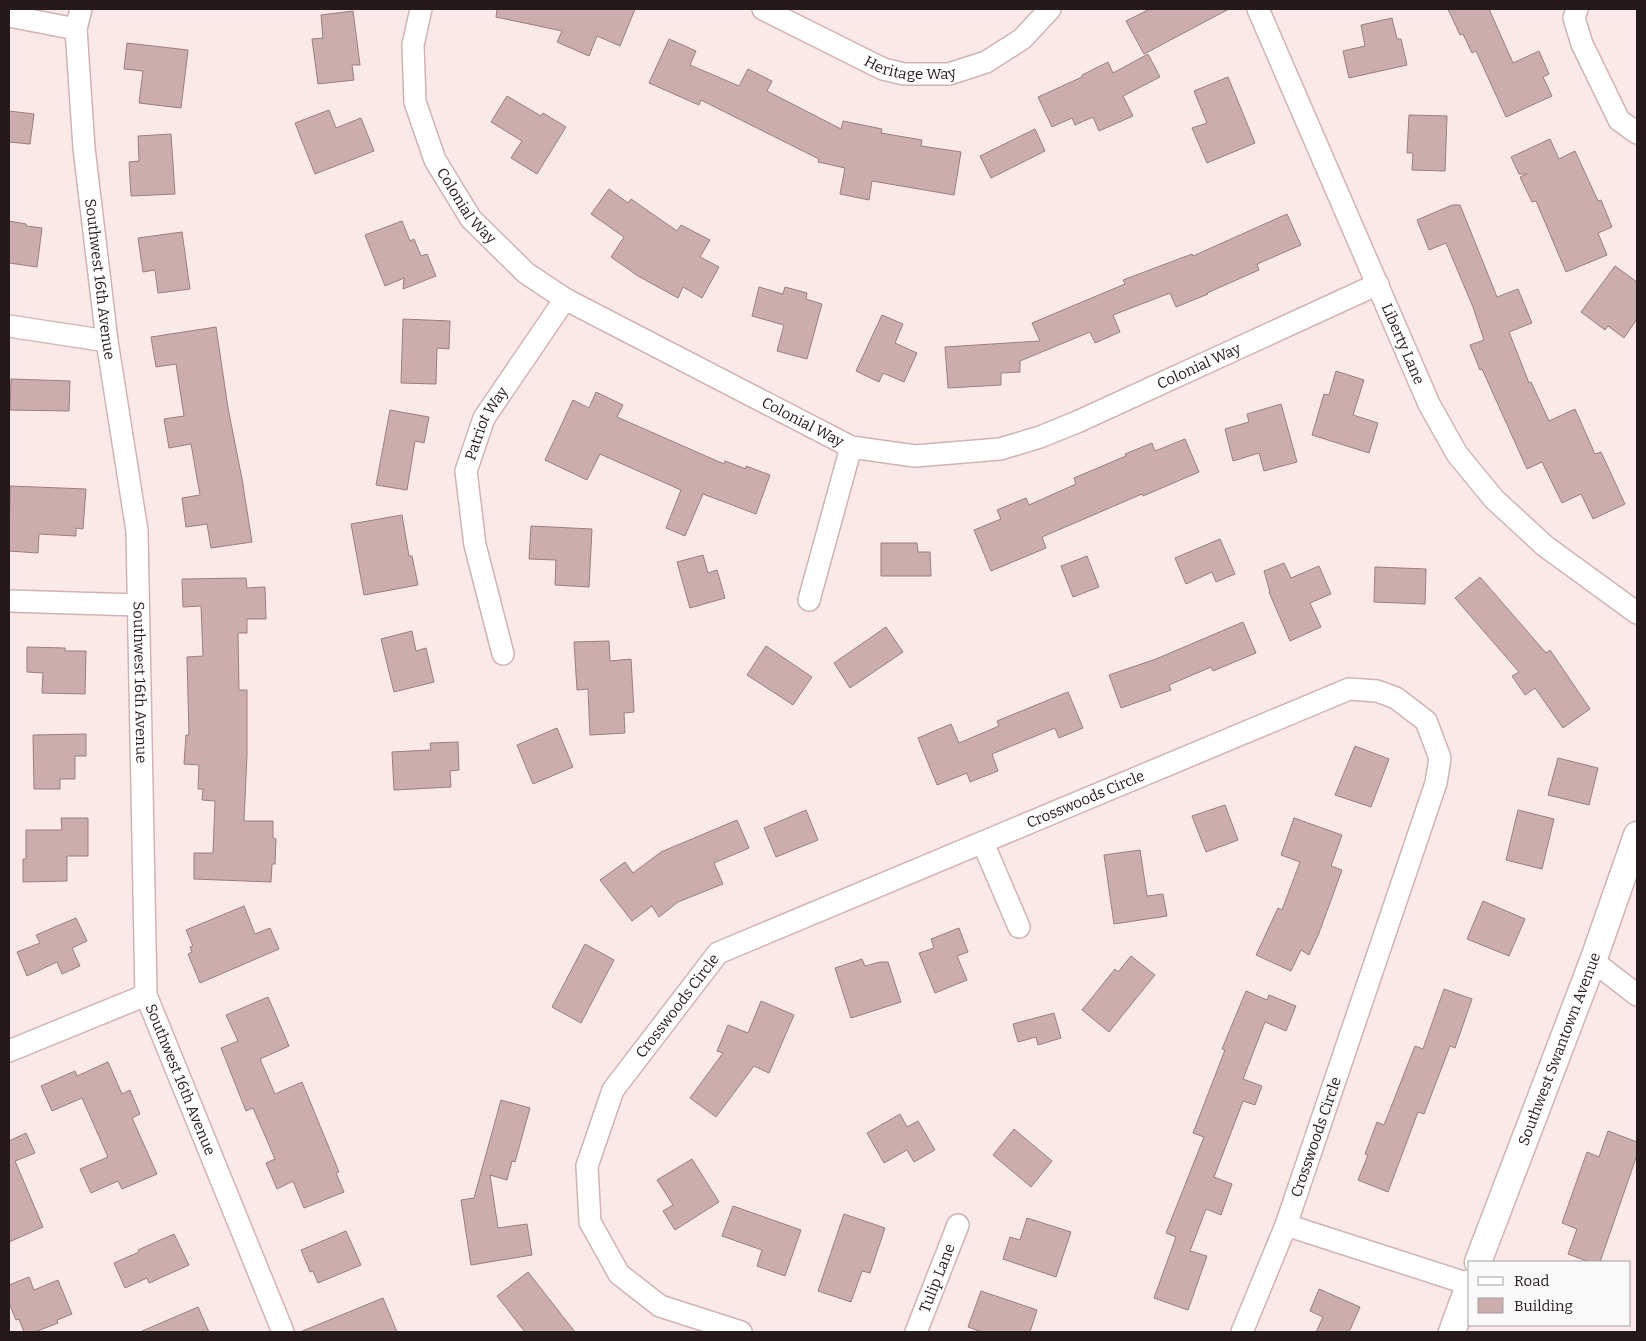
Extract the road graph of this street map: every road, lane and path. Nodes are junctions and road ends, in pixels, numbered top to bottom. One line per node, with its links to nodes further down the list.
1 (421, 9): 10 (street, Colonial Way)
2 (763, 9): 3 (street, Heritage Way)
3 (1050, 9)
4 (1258, 9): 9 (street, Liberty Lane)
5 (1577, 9): 8 (street)
6 (9, 16): 7 (street)
7 (78, 19): 12 (street, Southwest 16th Avenue)
8 (1637, 133)
9 (1378, 284): 13 (street, Colonial Way); 17 (street, Liberty Lane)
10 (565, 298): 13 (street, Colonial Way); 18 (street, Patriot Way)
11 (9, 326): 12 (street)
12 (107, 340): 16 (street, Southwest 16th Avenue)
13 (850, 447): 14 (street)
14 (809, 600)
15 (9, 601): 16 (street)
16 (138, 605): 23 (street, Southwest 16th Avenue)
17 (1637, 613)
18 (503, 654)
19 (1637, 835): 22 (street, Southwest Swantown Avenue)
20 (983, 843): 21 (street); 27 (street, Crosswoods Circle); 32 (street, Crosswoods Circle)
21 (1019, 927)
22 (1594, 961): 24 (street); 28 (street, Southwest Swantown Avenue)
23 (146, 994): 25 (street); 31 (street, Southwest 16th Avenue)
24 (1637, 995)
25 (9, 1051)
26 (958, 1225): 33 (street, Tulip Lane)
27 (1286, 1225): 29 (street); 34 (street, Crosswoods Circle)
28 (1478, 1261)
29 (1468, 1282)
30 (1468, 1288): 35 (street)
31 (283, 1332)
32 (741, 1332)
33 (916, 1332)
34 (1242, 1332)
35 (1452, 1332)

